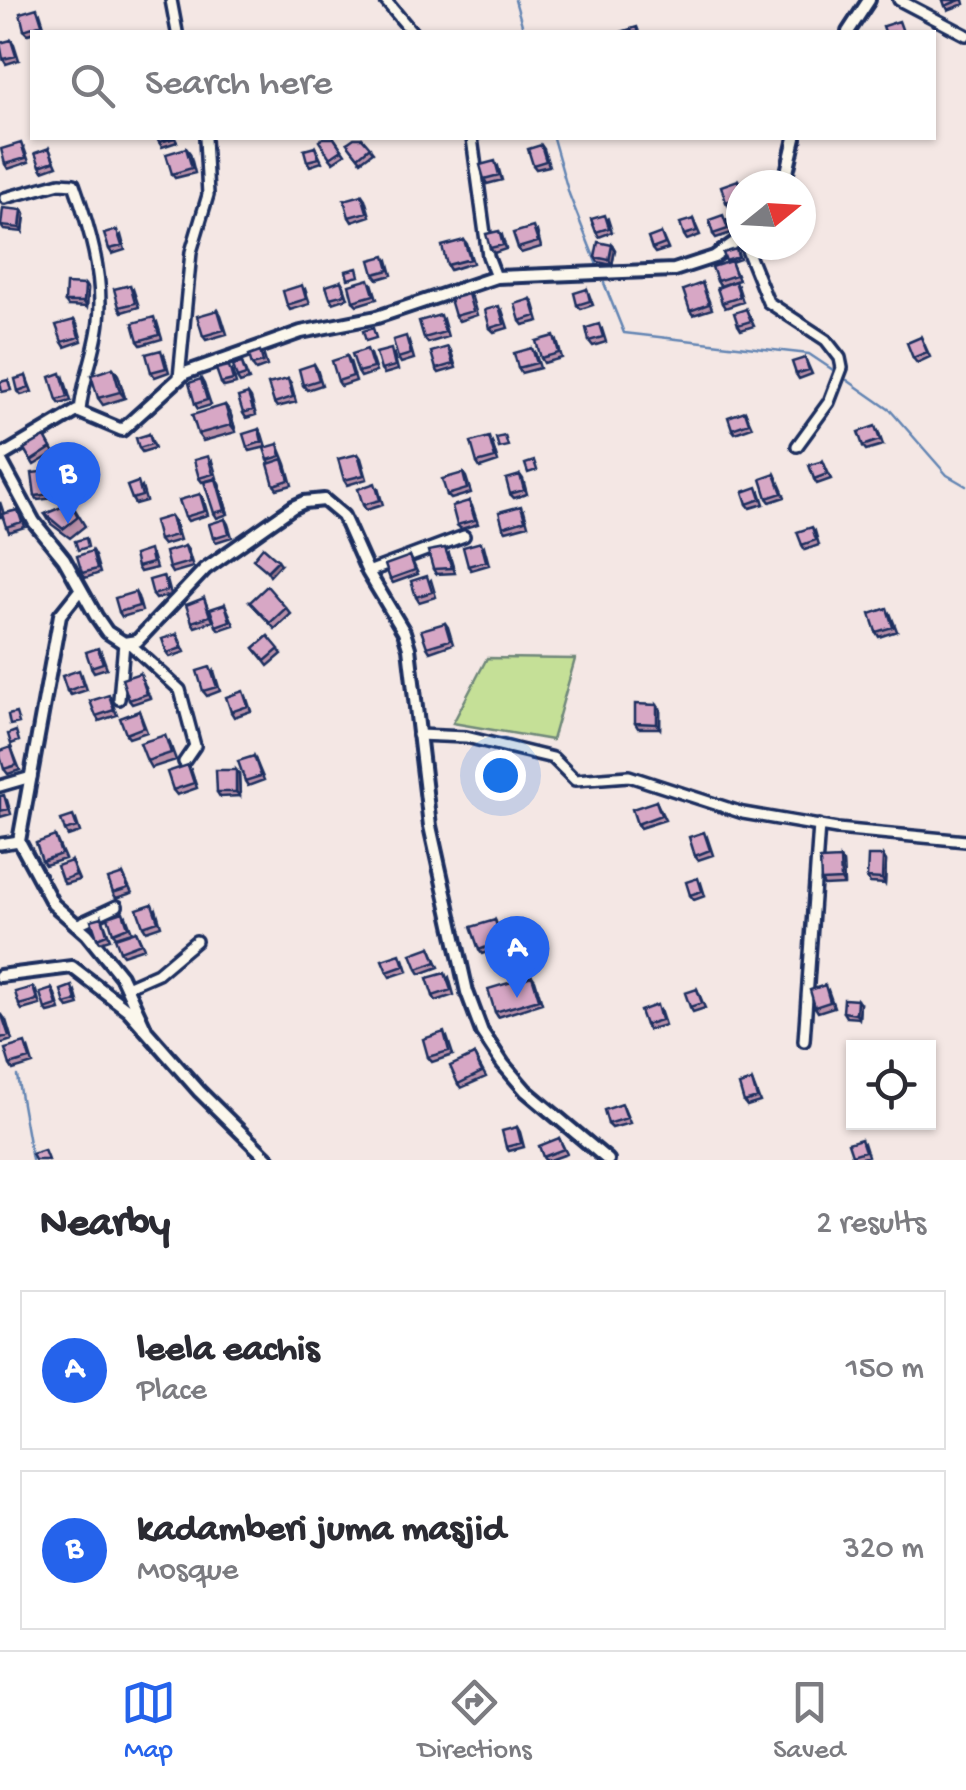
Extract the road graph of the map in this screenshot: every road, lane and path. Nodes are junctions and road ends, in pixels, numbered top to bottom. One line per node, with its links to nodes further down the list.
1 (170, 0): 5 (street)
2 (385, 0): 6 (street)
3 (869, 0): 7 (street)
4 (899, 0): 8 (street)
5 (177, 30)
6 (410, 30)
7 (849, 30)
8 (966, 35)
9 (204, 140): 17 (street)
10 (472, 140): 16 (street)
11 (795, 140): 12 (street)
12 (788, 170)
13 (4, 198): 18 (street)
14 (726, 249): 16 (street)
15 (751, 260): 19 (street)
16 (496, 277): 17 (street)
17 (180, 378): 18 (street)
18 (80, 412): 20 (street)
19 (797, 446)
20 (0, 458): 23 (street)
21 (464, 536): 22 (street)
22 (368, 572): 24 (street); 26 (street)
23 (80, 590): 24 (street); 28 (street)
24 (127, 643): 25 (street); 27 (street)
25 (119, 698)
26 (418, 734): 30 (street); 42 (street)
27 (184, 762)
28 (31, 777): 29 (street); 32 (street)
29 (0, 786)
30 (819, 826): 31 (street); 40 (street)
31 (966, 841)
32 (19, 842): 33 (street); 35 (street)
33 (0, 844)
34 (117, 906): 35 (street)
35 (76, 924): 38 (street)
36 (196, 941): 38 (street)
37 (0, 976): 39 (street)
38 (126, 986): 39 (street)
39 (146, 1030): 41 (street)
40 (804, 1041)
41 (269, 1160)
42 (608, 1160)

